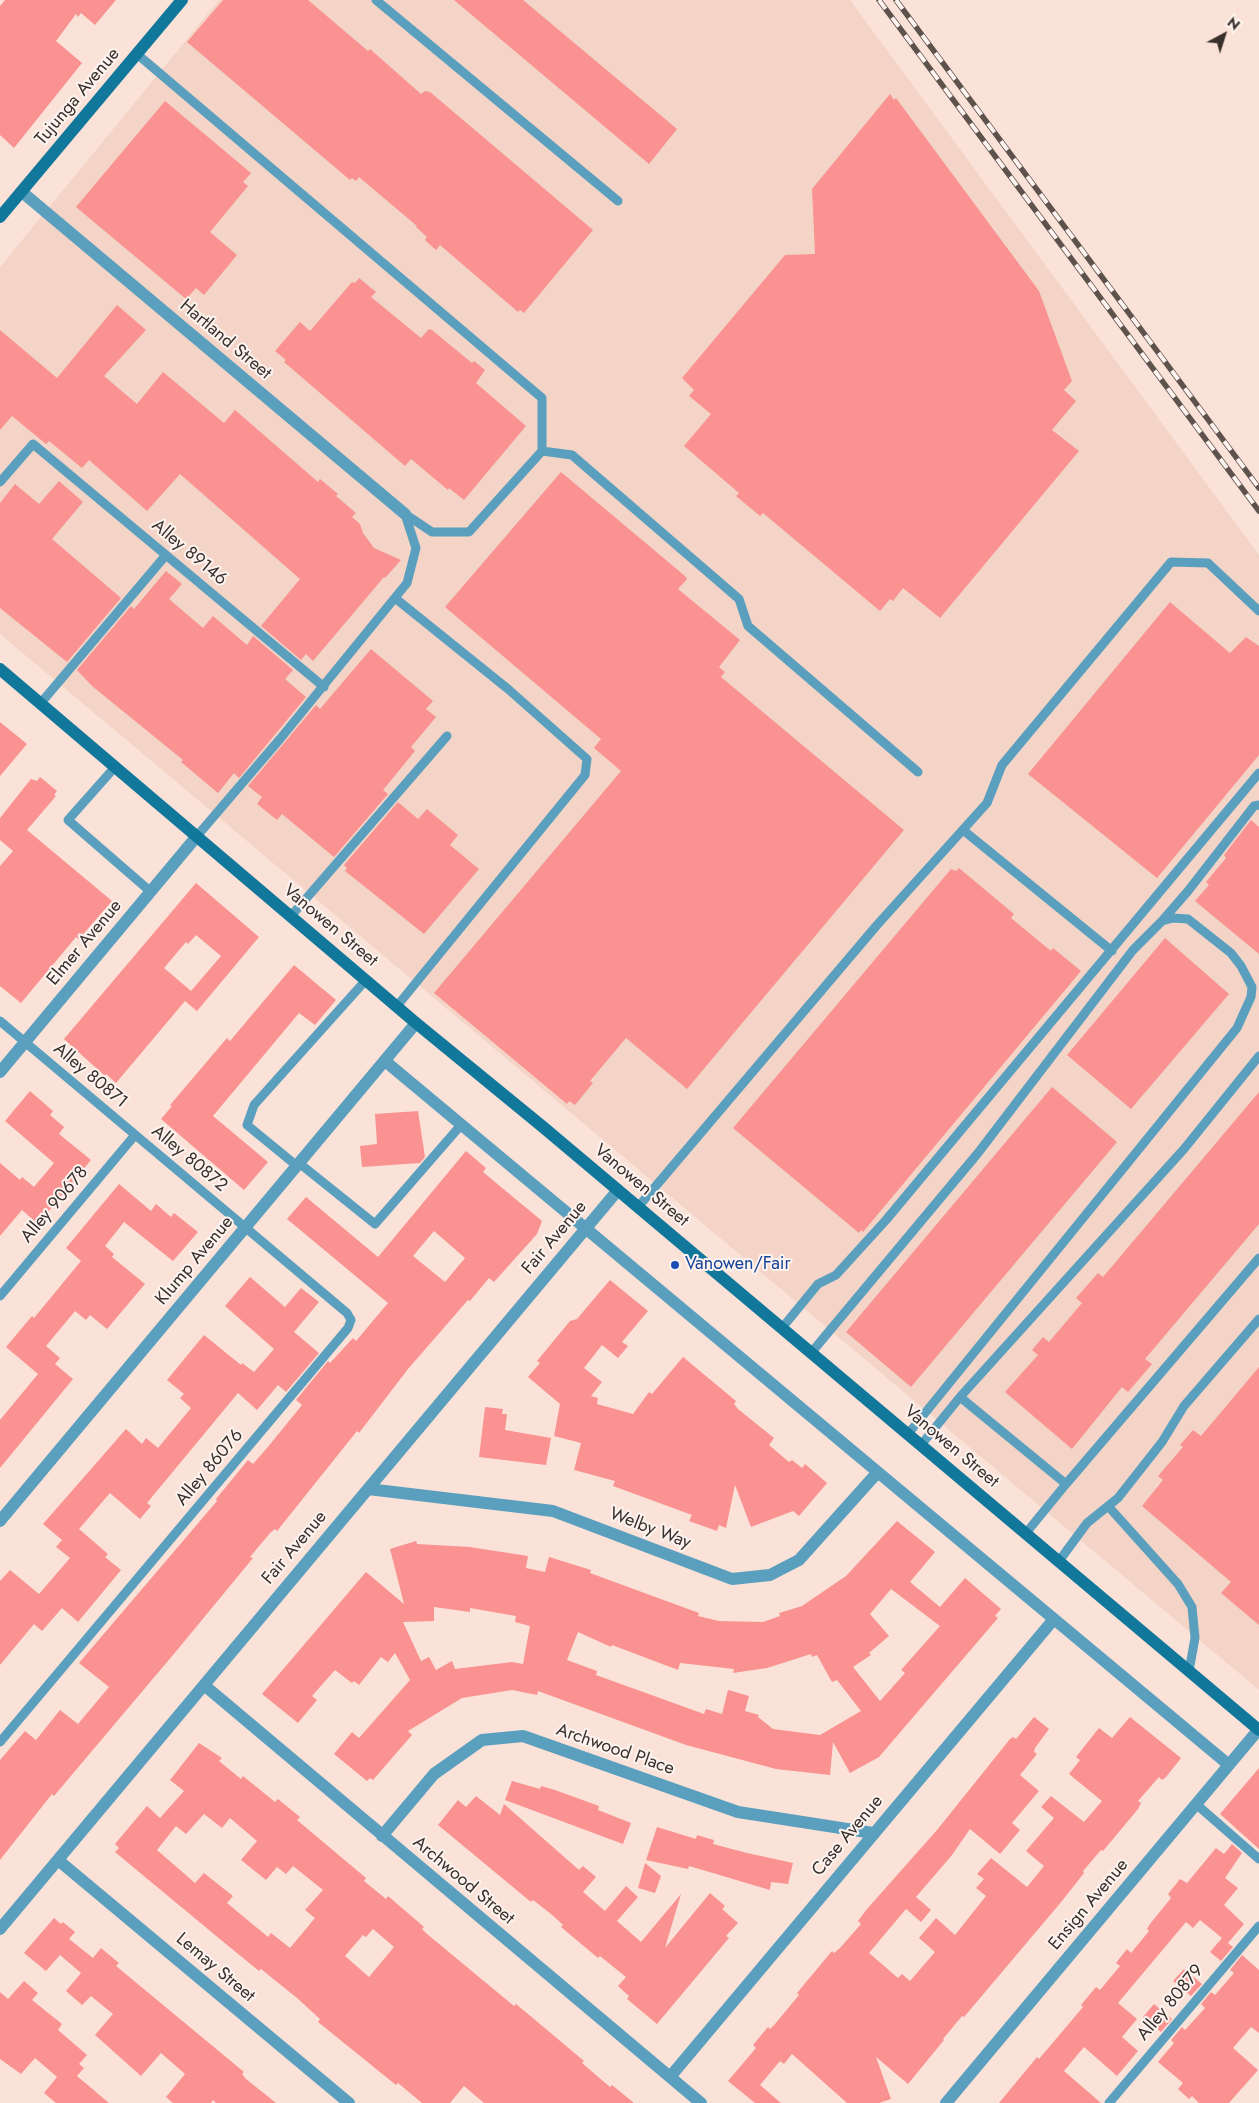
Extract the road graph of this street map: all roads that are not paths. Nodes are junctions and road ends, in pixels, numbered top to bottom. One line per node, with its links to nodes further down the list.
1 (182, 0): 3 (main road, Tujunga Avenue)
2 (376, 0): 5 (lane)
3 (137, 54): 4 (main road, Tujunga Avenue); 7 (lane)
4 (22, 192): 6 (main road, Tujunga Avenue); 9 (street, Hartland Street)
5 (618, 200)
6 (0, 217)
7 (542, 451): 9 (lane); 18 (lane)
8 (0, 482): 10 (lane, Alley 89146)
9 (405, 514): 11 (lane)
10 (166, 555): 14 (lane, Alley 89146); 15 (lane)
11 (395, 598): 14 (lane); 30 (lane)
12 (1259, 612): 21 (lane)
13 (0, 669): 15 (main road, Vanowen Street)
14 (324, 687): 22 (lane)
15 (40, 704): 17 (main road, Vanowen Street)
16 (447, 736): 24 (lane)
17 (115, 767): 22 (main road, Vanowen Street); 23 (lane)
18 (918, 772)
19 (1259, 773): 26 (lane)
20 (1259, 805): 25 (lane)
21 (963, 830): 26 (lane); 41 (lane)
22 (197, 836): 23 (street, Elmer Avenue); 24 (main road, Vanowen Street)
23 (151, 892): 33 (street, Elmer Avenue)
24 (291, 916): 27 (main road, Vanowen Street)
25 (1162, 921): 29 (lane); 48 (lane)
26 (1112, 951): 47 (lane)
27 (366, 980): 30 (main road, Vanowen Street); 39 (lane)
28 (1259, 989): 29 (lane)
29 (1250, 997): 50 (lane)
30 (397, 1006): 32 (main road, Vanowen Street)
31 (0, 1021): 33 (lane, Alley 80871)
32 (416, 1023): 35 (street, Klump Avenue); 40 (main road, Vanowen Street)
33 (25, 1042): 36 (street, Elmer Avenue); 38 (lane, Alley 80871)
34 (1259, 1056): 49 (lane)
35 (385, 1061): 37 (street); 39 (street, Klump Avenue)
36 (0, 1072)
37 (462, 1125): 39 (lane); 43 (street)
38 (135, 1135): 42 (lane, Alley 80872); 45 (lane, Alley 90678)
39 (298, 1165): 42 (street, Klump Avenue)
40 (618, 1190): 41 (main road, Vanowen Street); 43 (street, Fair Avenue)
41 (638, 1207): 47 (main road, Vanowen Street)
42 (246, 1228): 56 (street, Klump Avenue); 63 (lane, Alley 86076)
43 (585, 1229): 52 (street); 54 (street, Fair Avenue)
44 (1259, 1258): 53 (lane)
45 (0, 1296)
46 (1259, 1319): 55 (lane)
47 (782, 1328): 48 (main road, Vanowen Street)
48 (811, 1352): 50 (main road, Vanowen Street)
49 (960, 1397): 51 (lane); 53 (lane)
50 (908, 1434): 51 (main road, Vanowen Street)
51 (921, 1445): 57 (main road, Vanowen Street)
52 (877, 1473): 54 (street, Welby Way); 59 (street)
53 (1066, 1484): 57 (lane)
54 (368, 1489): 61 (street, Fair Avenue)
55 (1108, 1506): 58 (lane); 60 (lane)
56 (0, 1521)
57 (1026, 1533): 58 (main road, Vanowen Street)
58 (1059, 1561): 60 (main road, Vanowen Street)
59 (1054, 1619): 64 (street); 66 (street, Case Avenue)
60 (1189, 1671): 62 (main road, Vanowen Street)
61 (204, 1685): 67 (street, Archwood Street); 69 (street, Fair Avenue)
62 (1259, 1729): 64 (street, Ensign Avenue)
63 (0, 1742)
64 (1229, 1764): 65 (street, Ensign Avenue)
65 (1196, 1804): 68 (lane); 75 (street, Ensign Avenue)
66 (873, 1833): 67 (street, Archwood Place); 72 (street, Case Avenue)
67 (382, 1836): 72 (street, Archwood Street)
68 (1259, 1859)
69 (58, 1860): 71 (street, Fair Avenue); 73 (street, Lemay Street)
70 (1259, 1926): 76 (lane, Alley 80879)
71 (0, 1929)
72 (670, 2077): 74 (street, Archwood Street)
73 (349, 2103)
74 (700, 2103)
75 (946, 2103)
76 (1109, 2103)

